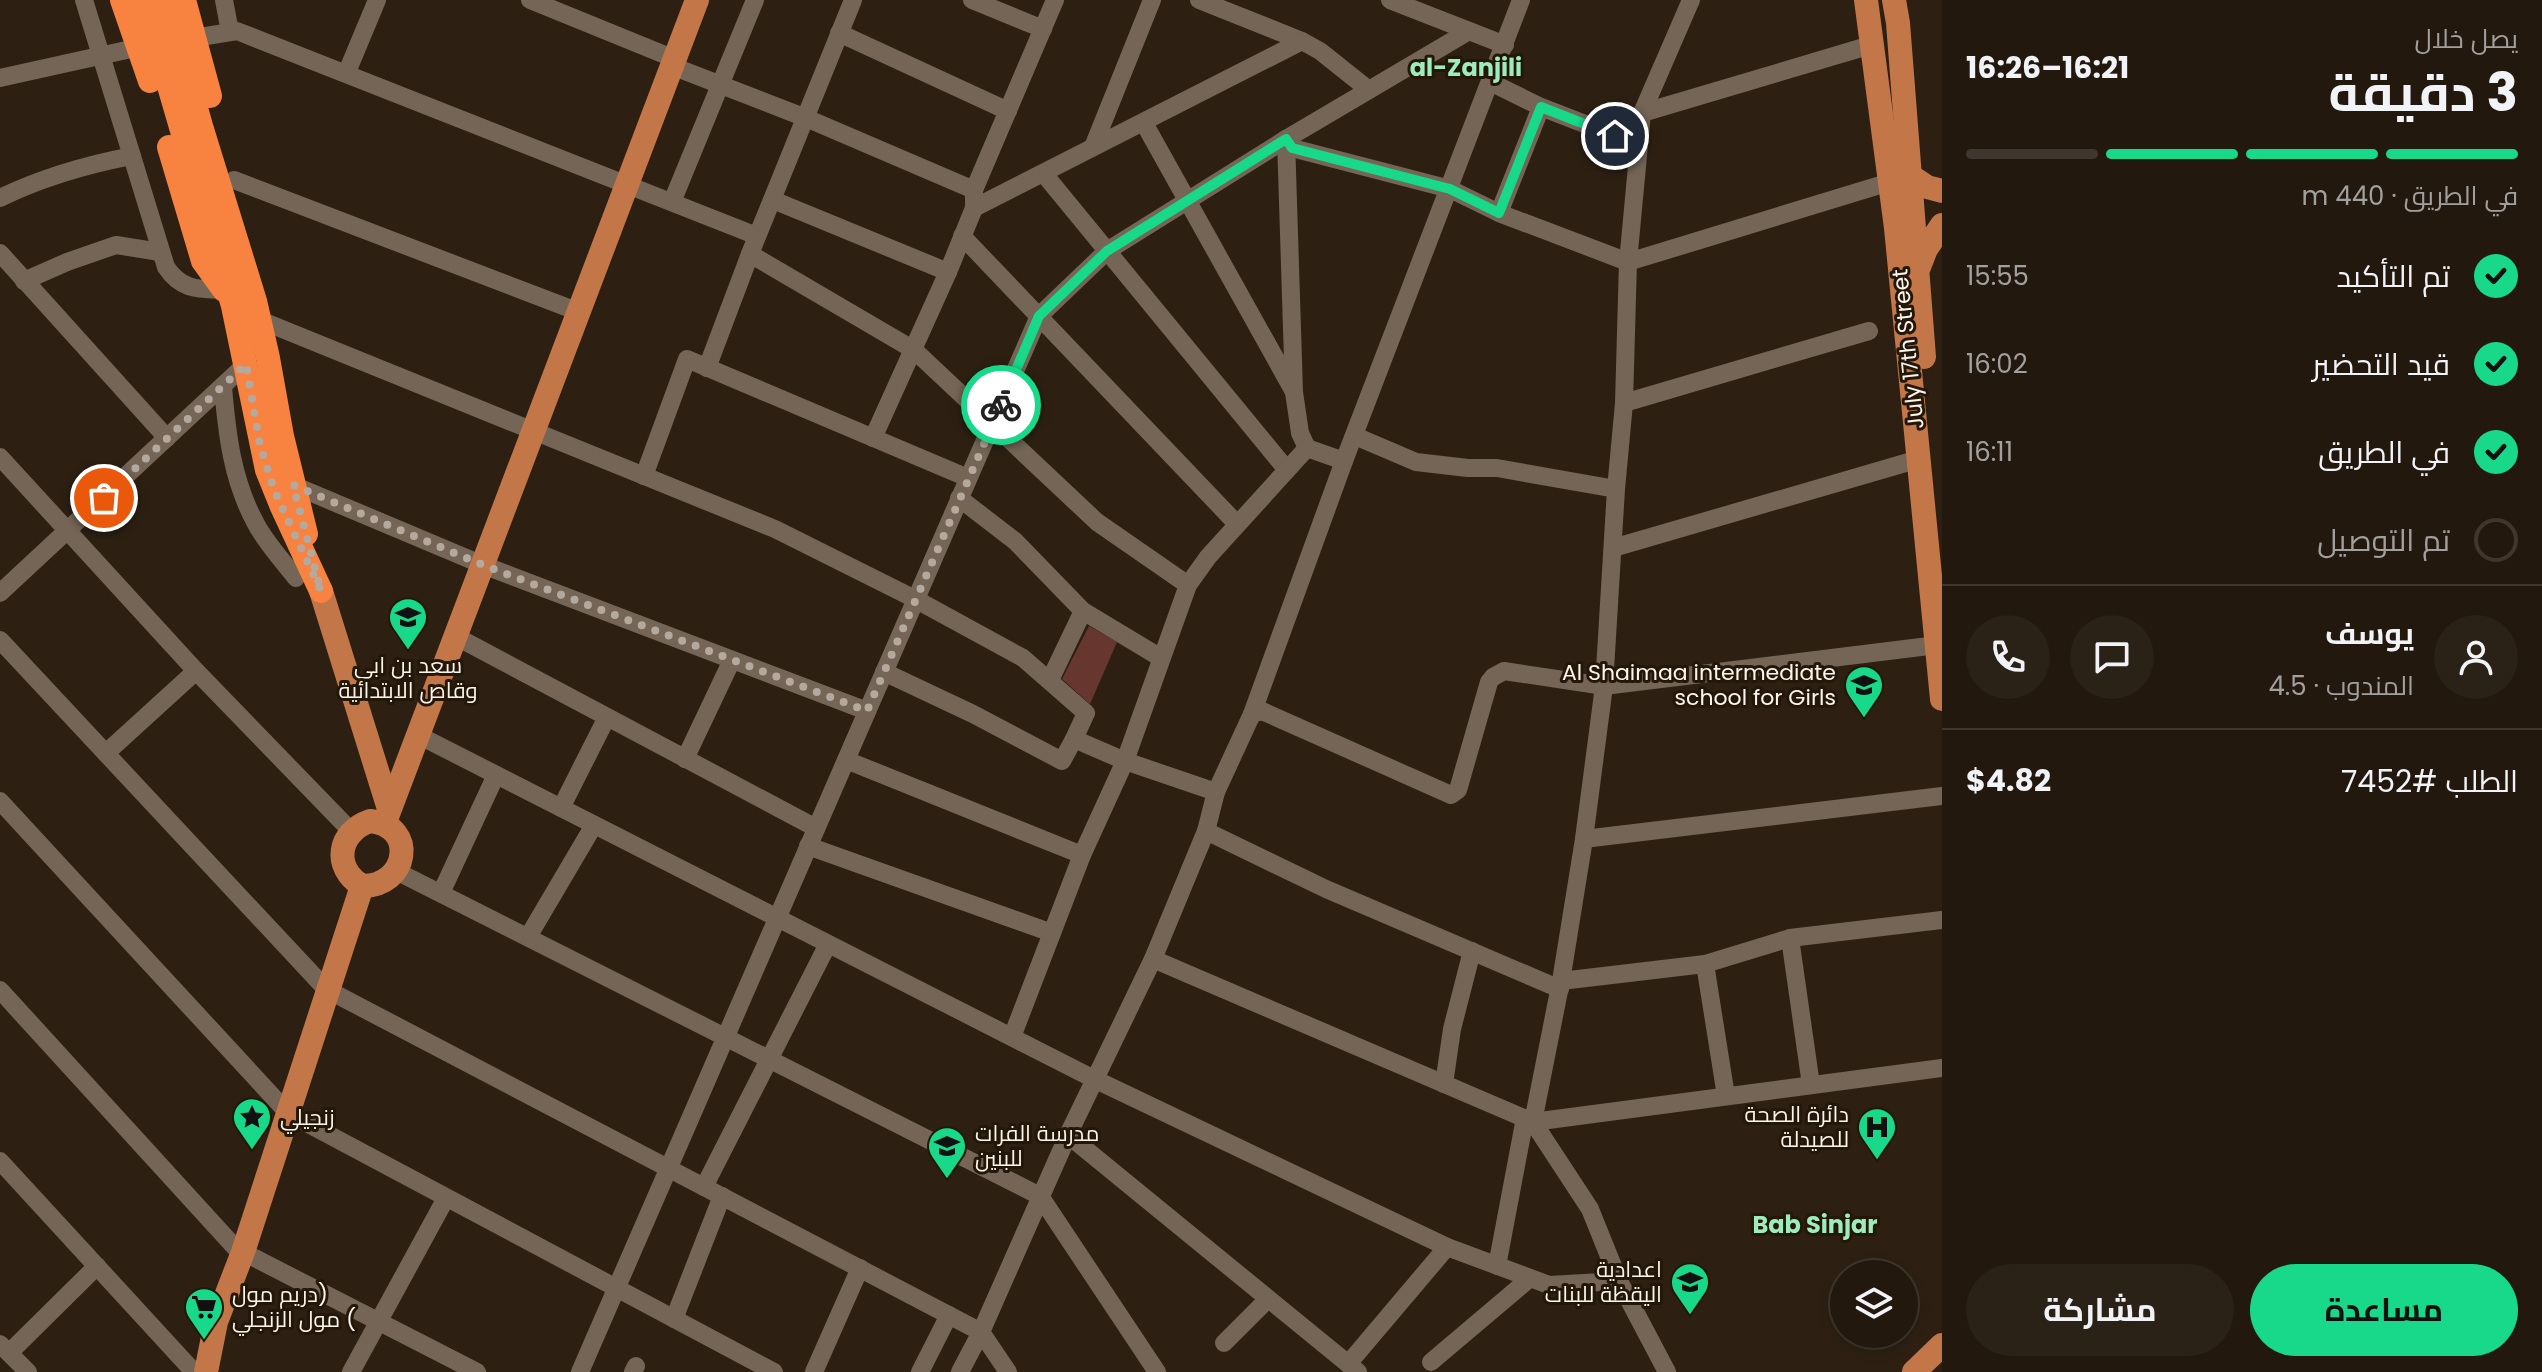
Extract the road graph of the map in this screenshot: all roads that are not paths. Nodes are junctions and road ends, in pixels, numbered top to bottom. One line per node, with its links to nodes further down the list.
1 (84, 0): 28 (street)
2 (122, 0): 19 (highway)
3 (224, 0): 23 (street)
4 (377, 0): 30 (street)
5 (530, 0): 20 (street)
6 (578, 0): 20 (street)
7 (697, 0): 29 (main road)
8 (755, 0): 33 (street)
9 (853, 0): 24 (street)
10 (972, 0): 21 (street)
11 (1055, 0): 21 (street)
12 (1152, 0): 42 (street)
13 (1199, 0): 25 (street)
14 (1390, 0): 22 (street)
15 (1521, 0): 26 (street)
16 (1690, 0): 37 (street)
17 (1866, 0): 27 (main road, July 17th Street)
18 (1894, 0): 45 (main road, July 17th Street)
19 (163, 18): 23 (street); 28 (street); 46 (highway); 66 (highway)
20 (584, 22): 29 (street)
21 (1043, 29): 36 (street)
22 (1469, 31): 26 (street); 34 (street)
23 (230, 32): 30 (street)
24 (839, 33): 36 (street); 38 (street)
25 (1302, 41): 34 (street); 39 (street)
26 (1505, 45): 32 (street)
27 (1871, 45): 37 (street); 45 (main road, July 17th Street)
28 (102, 55): 31 (street); 43 (street)
29 (674, 62): 33 (street); 47 (main road)
30 (347, 72): 47 (street)
31 (0, 77)
32 (1490, 82): 35 (street); 48 (street)
33 (720, 87): 38 (street); 54 (street)
34 (1369, 90): 40 (street)
35 (1541, 107): 41 (street); 55 (street)
36 (1008, 111): 51 (street)
37 (1642, 113): 41 (street)
38 (806, 118): 51 (street); 52 (street)
39 (1144, 123): 42 (street); 53 (street)
40 (1286, 139): 48 (street); 53 (street); 74 (street)
41 (1639, 145): 62 (street)
42 (1093, 147): 44 (street)
43 (132, 156): 50 (street); 60 (street)
44 (1044, 174): 51 (street); 59 (street)
45 (1900, 178): 49 (main road); 62 (street); 63 (main road, July 17th Street); 83 (main road, July 17th Street)
46 (234, 180): 66 (highway); 67 (street)
47 (627, 185): 54 (street); 67 (main road)
48 (1450, 189): 55 (street); 78 (street)
49 (1942, 191)
50 (0, 198)
51 (974, 199): 57 (street)
52 (773, 200): 58 (street); 64 (street)
53 (1188, 200): 59 (street); 74 (street)
54 (672, 202): 58 (street)
55 (1499, 213): 62 (street)
56 (1942, 225): 63 (main road)
57 (962, 236): 64 (street); 68 (street)
58 (753, 245): 70 (street); 72 (street)
59 (1107, 251): 68 (street); 85 (street)
60 (160, 252): 65 (street); 66 (street)
61 (0, 253): 65 (street)
62 (1628, 262): 75 (street)
63 (1918, 269): 95 (main road, July 17th Street)
64 (948, 272): 70 (street)
65 (24, 281): 79 (street)
66 (243, 304): 71 (highway); 77 (street); 88 (highway)
67 (579, 312): 77 (main road)
68 (1039, 316): 76 (street); 91 (street)
69 (1869, 331): 75 (street)
70 (914, 350): 76 (street); 80 (street)
71 (246, 364): 73 (street); 98 (highway)
72 (707, 368): 80 (street); 86 (street)
73 (223, 387): 79 (street); 96 (street)
74 (1294, 392): 81 (street)
75 (1624, 403): 89 (street)
76 (992, 425): 87 (street); 97 (street)
77 (533, 431): 86 (street); 94 (main road)
78 (1355, 436): 84 (street); 89 (street)
79 (167, 438): 92 (street)
80 (873, 438): 87 (street)
81 (1307, 448): 84 (street); 85 (street)
82 (0, 457): 92 (street)
83 (1919, 459): 93 (street); 104 (main road, July 17th Street)
84 (1344, 461): 113 (street)
85 (1287, 470): 91 (street)
86 (644, 476): 100 (street)
87 (968, 478): 90 (street)
88 (293, 485): 94 (street); 98 (highway)
89 (1616, 489): 93 (street)
90 (959, 498): 100 (street); 101 (street)
91 (1237, 524): 97 (street)
92 (66, 532): 99 (street); 107 (street)
93 (1613, 548): 110 (street)
94 (483, 565): 102 (main road); 106 (street)
95 (1942, 574)
96 (296, 578)
97 (1188, 585): 105 (street)
98 (321, 591): 126 (main road)
99 (0, 593)
100 (915, 599): 108 (street); 109 (street)
101 (1083, 611): 105 (street); 109 (street)
102 (455, 636): 114 (street); 115 (main road)
103 (0, 640): 117 (street)
104 (1937, 645): 110 (street); 111 (main road, July 17th Street)
105 (1161, 658): 120 (street)
106 (732, 660): 112 (street); 118 (street)
107 (196, 671): 117 (street); 129 (street)
108 (884, 672): 112 (street); 116 (street)
109 (1050, 680): 116 (street)
110 (1604, 686): 113 (street); 131 (street)
111 (1942, 699)
112 (867, 711): 119 (street)
113 (1252, 714): 122 (street)
114 (607, 717): 118 (street); 125 (street)
115 (418, 735): 121 (street); 126 (main road)
116 (1074, 739): 120 (street)
117 (106, 753): 147 (street)
118 (685, 759): 128 (street)
119 (846, 760): 128 (street); 133 (street)
120 (1125, 761): 122 (street); 133 (street)
121 (496, 775): 125 (street); 136 (street)
122 (1216, 792): 130 (street)
123 (1942, 796): 131 (street)
124 (0, 801): 157 (street)
125 (561, 808): 127 (street)
126 (387, 816): 129 (main road); 134 (main road)
127 (594, 825): 137 (street); 140 (street)
128 (816, 828): 132 (street)
129 (351, 831): 135 (main road)
130 (1206, 831): 143 (street); 144 (street)
131 (1584, 839): 146 (street)
132 (808, 846): 137 (street); 139 (street)
133 (1082, 855): 139 (street)
134 (396, 871): 135 (main road); 136 (street)
135 (362, 886): 147 (main road)
136 (441, 893): 140 (street)
137 (777, 918): 142 (street); 149 (street)
138 (1942, 920): 141 (street)
139 (1052, 933): 150 (street)
140 (528, 937): 149 (street)
141 (1790, 938): 145 (street); 155 (street)
142 (828, 944): 150 (street); 151 (street)
143 (1472, 951): 146 (street); 154 (street)
144 (1153, 959): 153 (street); 154 (street)
145 (1705, 964): 146 (street); 156 (street)
146 (1561, 985): 158 (street)
147 (326, 989): 157 (main road); 161 (street)
148 (0, 990): 167 (street)
149 (726, 1037): 151 (street); 161 (street)
150 (1012, 1037): 153 (street)
151 (770, 1059): 162 (street); 164 (street)
152 (1942, 1068): 155 (street)
153 (1094, 1079): 159 (street); 166 (street)
154 (1444, 1084): 158 (street)
155 (1811, 1085): 156 (street)
156 (1726, 1096): 158 (street)
157 (288, 1113): 165 (street); 167 (main road)
158 (1529, 1120): 169 (street); 172 (street)
159 (1068, 1135): 164 (street); 174 (street)
160 (0, 1161): 168 (street)
161 (668, 1167): 162 (street); 173 (street)
162 (704, 1187): 163 (street)
163 (722, 1196): 170 (street); 176 (street)
164 (1040, 1196): 178 (street); 196 (street)
165 (446, 1198): 173 (street); 177 (street)
166 (1447, 1247): 169 (street); 184 (street)
167 (242, 1253): 177 (street); 187 (main road)
168 (97, 1266): 181 (street); 186 (street)
169 (1497, 1266): 171 (street)
170 (860, 1268): 175 (street); 192 (street)
171 (1529, 1279): 172 (street); 183 (street)
172 (1619, 1281): 197 (street)
173 (616, 1288): 176 (street); 190 (street)
174 (1267, 1300): 179 (street); 184 (street)
175 (949, 1315): 178 (street); 193 (street)
176 (674, 1319): 191 (street)
177 (378, 1321): 188 (street); 189 (street)
178 (981, 1332): 194 (street); 195 (street)
179 (1224, 1343)
180 (1942, 1345): 198 (main road)
181 (5, 1348): 185 (street)
182 (1942, 1361): 198 (main road)
183 (1431, 1362)
184 (1353, 1368)
185 (28, 1372)
186 (194, 1372)
187 (206, 1372)
188 (351, 1372)
189 (477, 1372)
190 (580, 1372)
191 (774, 1372)
192 (814, 1372)
193 (920, 1372)
194 (960, 1372)
195 (1008, 1372)
196 (1157, 1372)
197 (1667, 1372)
198 (1916, 1372)

